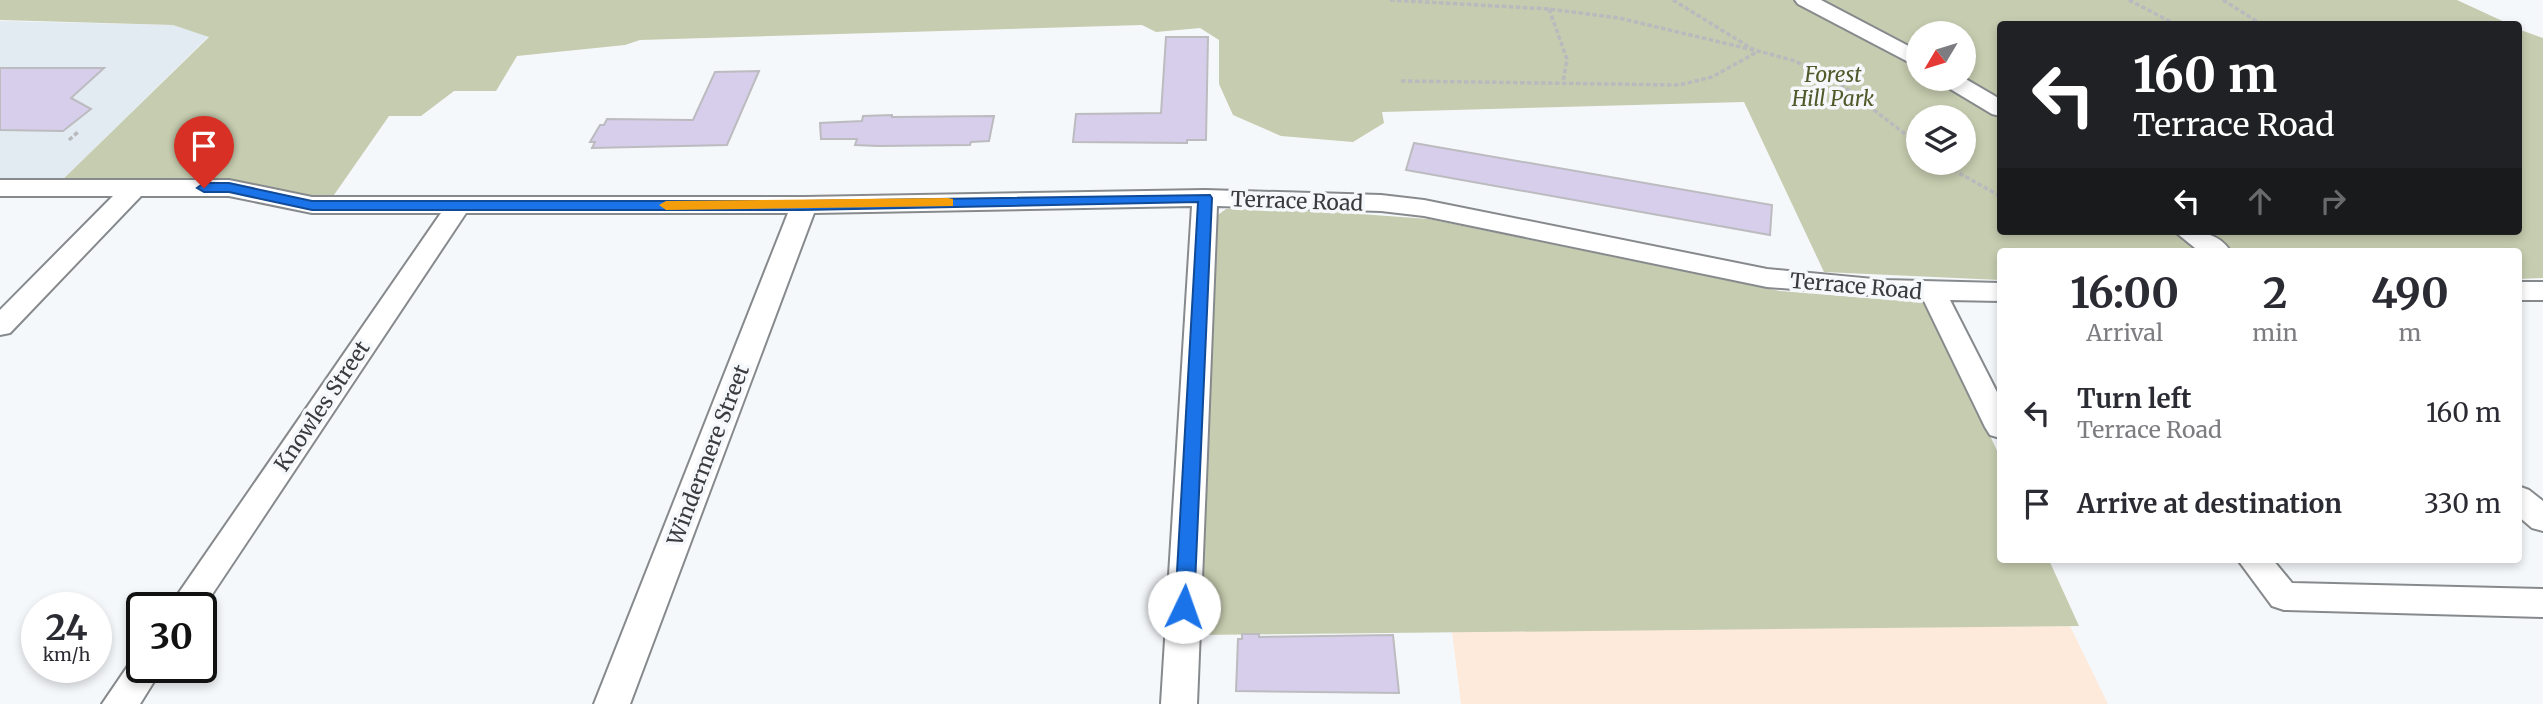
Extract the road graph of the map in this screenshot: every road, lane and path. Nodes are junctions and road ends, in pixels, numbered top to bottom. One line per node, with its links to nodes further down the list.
1 (1390, 0): 6 (path)
2 (1673, 0): 9 (path)
3 (1805, 0): 10 (street)
4 (2129, 0): 7 (path)
5 (2223, 0): 8 (path)
6 (1549, 9): 9 (path); 12 (path)
7 (2169, 21)
8 (2256, 21)
9 (1758, 52): 12 (path); 16 (path)
10 (1906, 54)
11 (1401, 81): 12 (path)
12 (1563, 82)
13 (1970, 91): 14 (street)
14 (1997, 107)
15 (78, 131): 17 (path)
16 (1906, 134)
17 (69, 140)
18 (1960, 175): 21 (path)
19 (0, 188): 20 (street, Terrace Road)
20 (134, 188): 23 (street, Terrace Road); 31 (street)
21 (1997, 195)
22 (1205, 198): 24 (street, Terrace Road); 29 (street, Terrace Road); 41 (street)
23 (459, 205): 24 (street, Terrace Road); 36 (street, Knowles Street)
24 (803, 205): 40 (street, Windermere Street)
25 (2194, 235): 26 (street)
26 (2212, 248)
27 (2522, 291): 28 (street)
28 (2543, 291)
29 (1933, 292): 30 (street, Terrace Road); 32 (street)
30 (1997, 292)
31 (0, 326)
32 (1997, 421)
33 (2522, 501): 34 (street)
34 (2543, 519)
35 (2256, 563): 37 (street)
36 (196, 592)
37 (2543, 603)
38 (135, 683): 39 (street)
39 (120, 704)
40 (612, 704)
41 (1179, 704)

